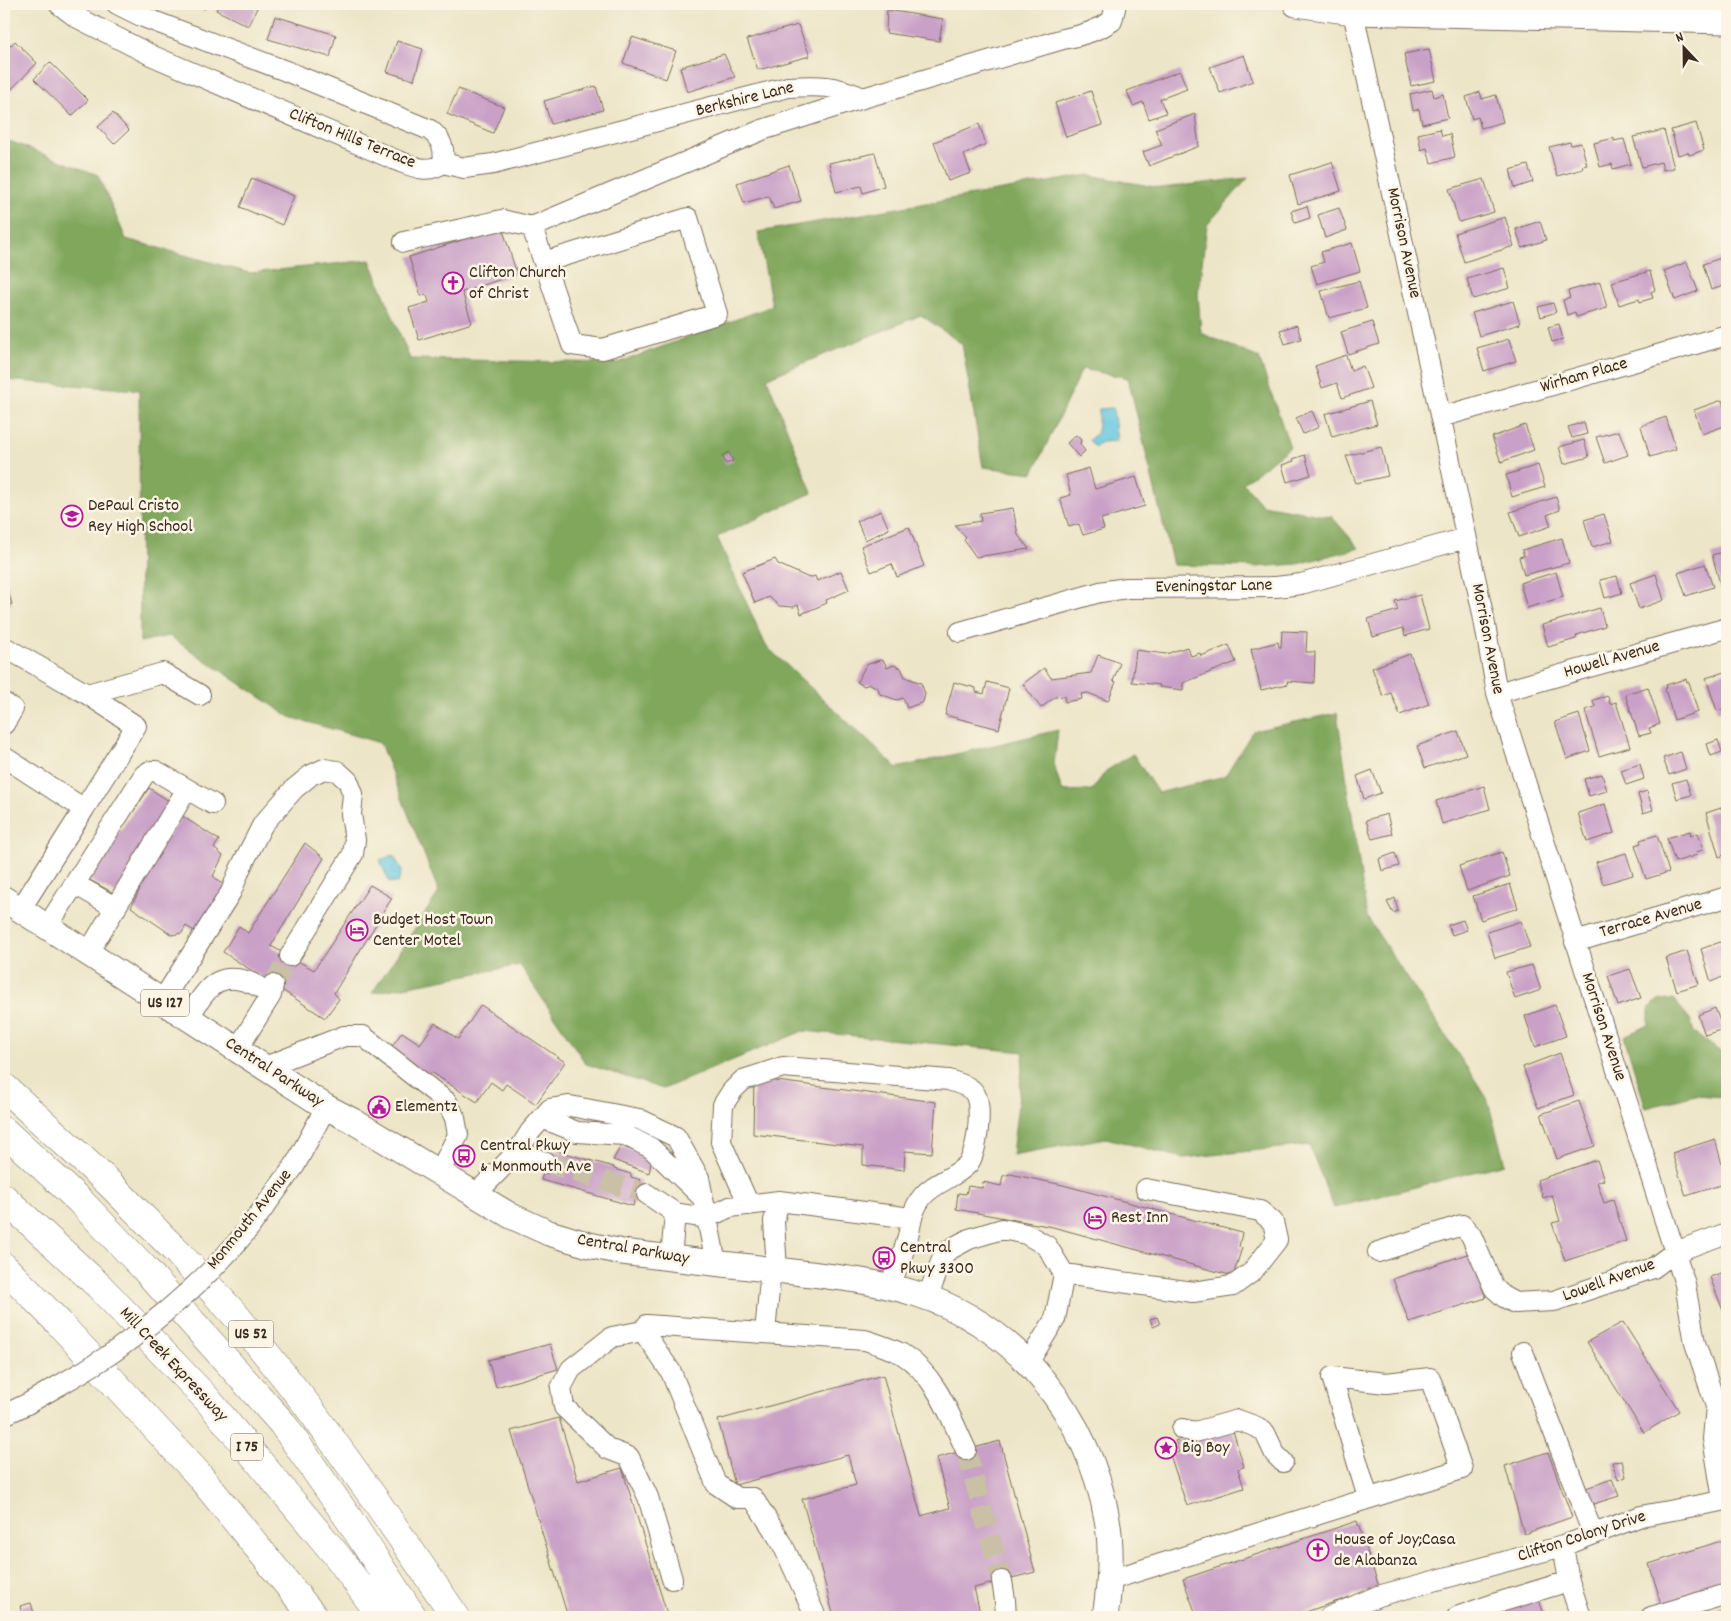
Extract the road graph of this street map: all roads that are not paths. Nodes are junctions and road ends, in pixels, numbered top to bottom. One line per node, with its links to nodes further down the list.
1 (59, 4): 9 (street, Clifton Hills Terrace)
2 (117, 4): 9 (street, Clifton Hills Terrace)
3 (1116, 4): 8 (street)
4 (1302, 4): 6 (main road)
5 (1402, 9): 6 (main road); 7 (main road)
6 (1353, 12): 14 (street, Morrison Avenue)
7 (1727, 21)
8 (863, 98): 9 (street, Berkshire Lane); 10 (street)
9 (443, 163)
10 (532, 227): 11 (street); 12 (street)
11 (404, 242)
12 (544, 262): 12 (street)
13 (1727, 335): 14 (street, Wirham Place)
14 (1441, 417): 15 (street, Morrison Avenue)
15 (1466, 538): 17 (street, Eveningstar Lane); 19 (street, Morrison Avenue)
16 (1727, 628): 19 (street, Howell Avenue)
17 (960, 632)
18 (4, 649): 20 (street)
19 (1497, 693): 33 (street, Morrison Avenue)
20 (87, 694): 21 (street); 27 (street)
21 (200, 695)
22 (4, 704): 23 (street)
23 (4, 724)
24 (4, 757): 27 (street)
25 (187, 789): 26 (street); 28 (street); 31 (street)
26 (213, 804)
27 (84, 809): 30 (street)
28 (75, 884): 31 (street); 32 (street)
29 (1727, 897): 33 (street, Terrace Avenue)
30 (12, 904): 32 (main road, Central Parkway / US 127)
31 (116, 908): 34 (street)
32 (47, 927): 34 (main road, Central Parkway / US 127)
33 (1575, 942): 57 (street, Morrison Avenue)
34 (88, 954): 36 (main road, Central Parkway / US 127)
35 (290, 956): 36 (street)
36 (162, 1001): 37 (main road, Central Parkway / US 127)
37 (188, 1018): 38 (main road, Central Parkway / US 127); 38 (street)
38 (237, 1050): 39 (main road, Central Parkway / US 127)
39 (265, 1067): 41 (main road, Central Parkway / US 127); 45 (street)
40 (4, 1087): 85 (highway, US 52)
41 (326, 1107): 45 (main road, Central Parkway / US 127); 69 (street, Monmouth Avenue, bridge)
42 (4, 1131): 84 (highway)
43 (518, 1151): 44 (street); 47 (street); 53 (street)
44 (546, 1163)
45 (439, 1173): 47 (main road, Central Parkway / US 127)
46 (1146, 1188): 62 (street)
47 (475, 1194): 58 (main road, Central Parkway / US 127)
48 (647, 1194): 52 (street)
49 (4, 1198): 83 (highway, Mill Creek Expressway / I 75)
50 (779, 1201): 51 (street); 54 (street); 61 (street)
51 (749, 1205): 53 (street); 54 (street)
52 (675, 1213): 53 (street); 58 (street)
53 (706, 1218): 59 (street)
54 (910, 1218): 63 (street)
55 (1727, 1233): 57 (street, Lowell Avenue)
56 (1378, 1252): 57 (street, Lowell Avenue)
57 (1675, 1252): 74 (street, Morrison Avenue)
58 (671, 1258): 59 (main road, Central Parkway / US 127)
59 (716, 1263): 61 (main road, Central Parkway / US 127)
60 (4, 1267): 82 (highway)
61 (774, 1270): 63 (main road, Central Parkway / US 127); 66 (street)
62 (1064, 1274): 64 (street); 68 (street)
63 (890, 1287): 64 (main road, Central Parkway / US 127)
64 (928, 1298): 68 (main road, Central Parkway / US 127)
65 (643, 1331): 66 (street); 77 (street); 86 (street)
66 (765, 1333): 71 (street)
67 (1523, 1352): 75 (street)
68 (1028, 1363): 78 (main road, Central Parkway / US 127)
69 (4, 1415)
70 (1182, 1429): 72 (street)
71 (966, 1450)
72 (1283, 1462)
73 (1368, 1498): 73 (street); 78 (street)
74 (1725, 1500): 75 (street, Clifton Colony Drive)
75 (1593, 1534): 76 (street, Clifton Colony Drive)
76 (1563, 1546): 80 (street); 89 (street, Clifton Colony Drive)
77 (672, 1579)
78 (1110, 1580): 88 (main road, Central Parkway / US 127)
79 (1002, 1581): 87 (street)
80 (1568, 1581): 90 (street); 91 (street)
81 (1727, 1594): 92 (street)
82 (307, 1612)
83 (382, 1617)
84 (413, 1617)
85 (456, 1617)
86 (816, 1617)
87 (1006, 1617)
88 (1105, 1617)
89 (1329, 1617)
90 (1457, 1617)
91 (1581, 1617)
92 (1651, 1617)

